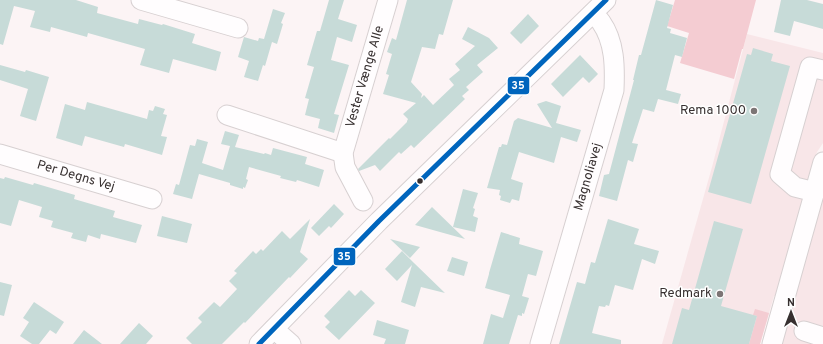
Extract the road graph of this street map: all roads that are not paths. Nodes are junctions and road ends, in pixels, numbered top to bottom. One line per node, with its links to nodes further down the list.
1 (140, 0): 5 (street)
2 (388, 0): 8 (street, Vester Vænge Alle)
3 (606, 0): 4 (street)
4 (592, 14): 14 (street); 19 (street, Magnoliavej)
5 (238, 28)
6 (823, 70): 11 (street)
7 (227, 115): 8 (street)
8 (344, 153): 13 (street, Vester Vænge Alle)
9 (0, 154): 12 (street, Per Degns Vej)
10 (823, 162): 11 (street)
11 (815, 192): 20 (street)
12 (152, 199)
13 (363, 201)
14 (274, 329): 17 (street); 18 (street)
15 (804, 331): 16 (street)
16 (823, 336)
17 (259, 344)
18 (291, 344)
19 (540, 344)
20 (772, 344)

